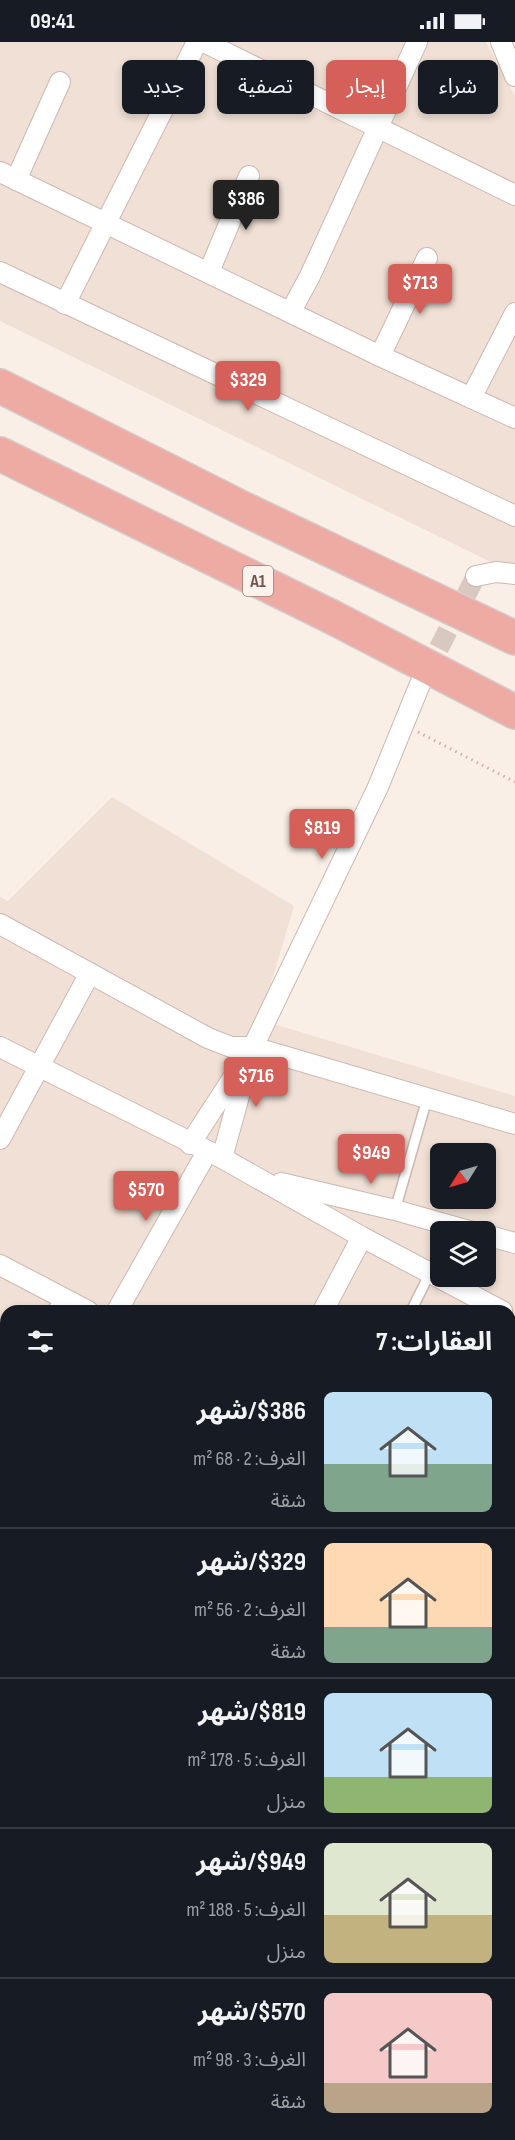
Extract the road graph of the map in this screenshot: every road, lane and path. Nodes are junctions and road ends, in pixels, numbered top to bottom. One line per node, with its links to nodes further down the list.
1 (197, 42): 11 (street)
2 (204, 42): 7 (street)
3 (417, 42): 7 (street)
4 (501, 42): 5 (street)
5 (515, 76)
6 (60, 82): 8 (street)
7 (380, 126): 10 (street); 16 (street)
8 (8, 176): 11 (street)
9 (249, 176): 14 (street)
10 (515, 195)
11 (105, 223): 14 (street); 15 (street)
12 (427, 258): 18 (street)
13 (0, 272): 15 (street)
14 (209, 272): 16 (street)
15 (65, 304): 23 (street)
16 (291, 311): 18 (street)
17 (515, 314): 20 (street)
18 (380, 356): 20 (street)
19 (0, 386): 26 (highway)
20 (471, 398): 21 (street)
21 (515, 418)
22 (0, 454): 28 (highway, A1)
23 (513, 509)
24 (515, 574): 25 (street)
25 (476, 576)
26 (515, 638)
27 (420, 684): 29 (street)
28 (515, 712)
29 (404, 725): 30 (path); 34 (street)
30 (515, 782)
31 (0, 924): 32 (street)
32 (90, 973): 34 (street); 35 (street)
33 (0, 1047): 35 (street)
34 (253, 1047): 36 (street); 39 (street); 39 (street)
35 (39, 1068): 38 (street); 39 (street)
36 (427, 1098): 37 (street); 41 (lane)
37 (515, 1124)
38 (0, 1139)
39 (207, 1151): 40 (street); 50 (street)
40 (259, 1178): 41 (street); 43 (street)
41 (395, 1210): 42 (street)
42 (434, 1221)
43 (362, 1237): 47 (street); 51 (street)
44 (496, 1238): 45 (street)
45 (515, 1243)
46 (0, 1264): 49 (street)
47 (430, 1273): 52 (lane)
48 (457, 1287): 53 (street)
49 (56, 1304)
50 (120, 1305)
51 (326, 1305)
52 (414, 1305)
53 (491, 1305)

